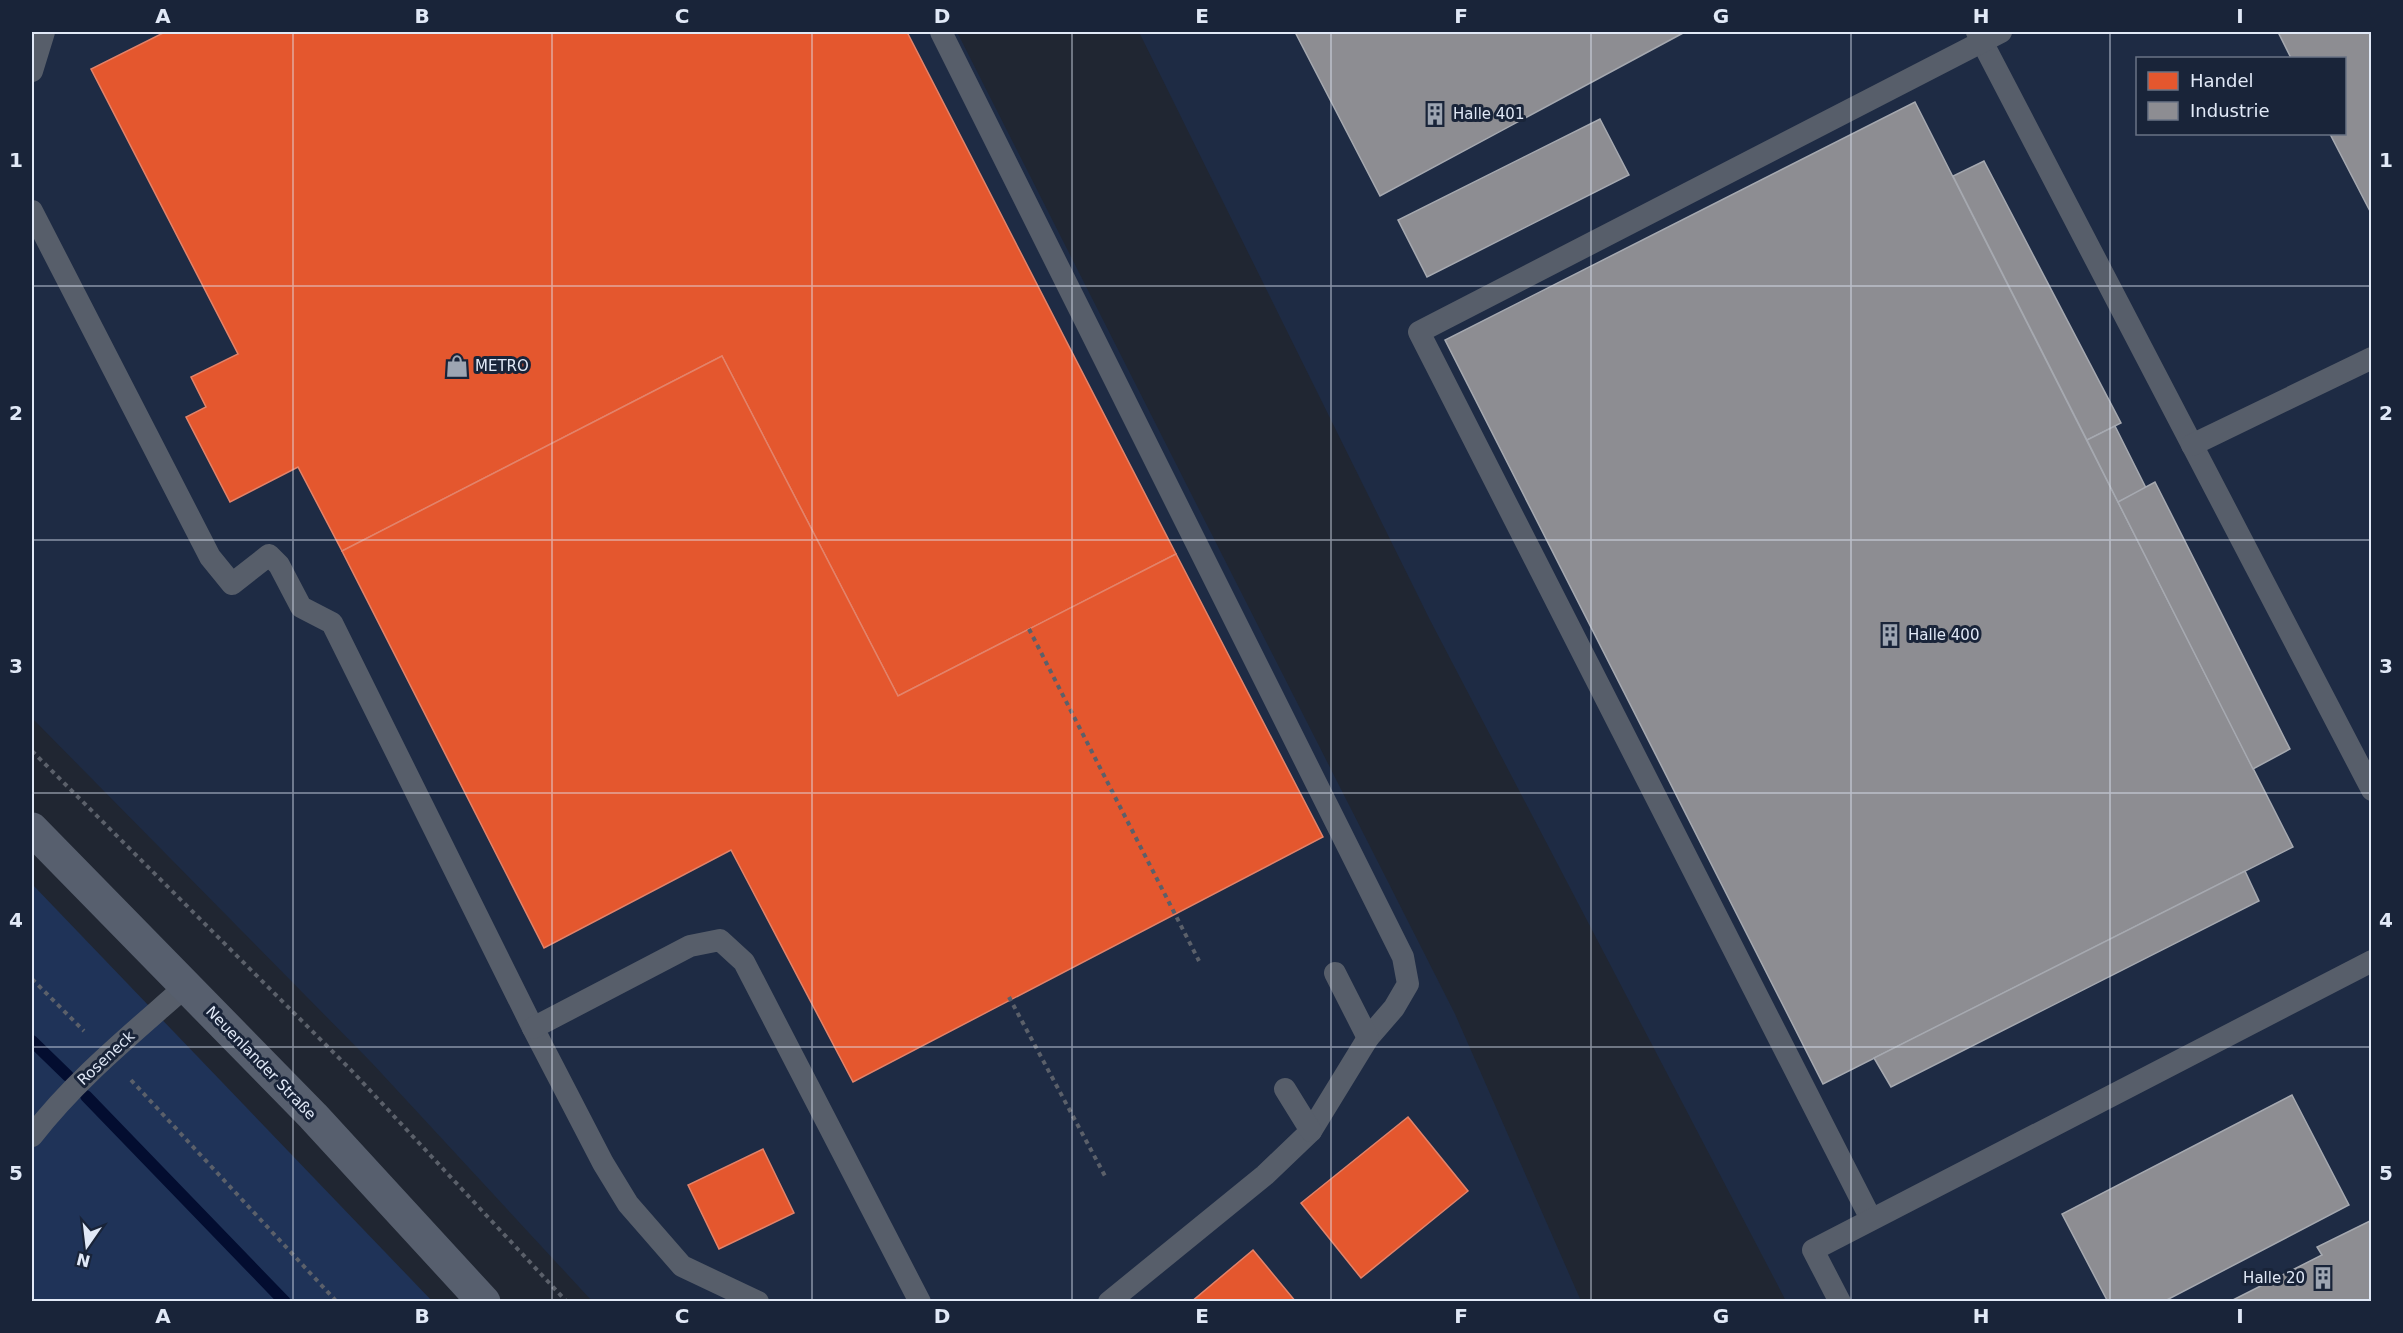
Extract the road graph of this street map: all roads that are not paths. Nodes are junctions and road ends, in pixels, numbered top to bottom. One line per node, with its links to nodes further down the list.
1 (44, 32): 4 (lane)
2 (941, 32): 14 (lane)
3 (1987, 35): 7 (lane); 18 (lane)
4 (32, 71)
5 (32, 211): 13 (lane)
6 (2372, 358): 7 (lane)
7 (2192, 445): 8 (lane)
8 (2372, 790)
9 (32, 829): 12 (main road, Neuenlander Straße)
10 (2372, 961): 18 (lane)
11 (1335, 973): 14 (lane)
12 (186, 986): 17 (lane, Roseneck); 19 (main road, Neuenlander Straße)
13 (532, 1028): 20 (lane); 21 (lane)
14 (1368, 1038): 16 (lane)
15 (1285, 1089): 16 (lane)
16 (1311, 1131): 22 (lane)
17 (32, 1136)
18 (1871, 1220): 23 (lane)
19 (484, 1302)
20 (758, 1302)
21 (920, 1302)
22 (1109, 1302)
23 (1840, 1302)

